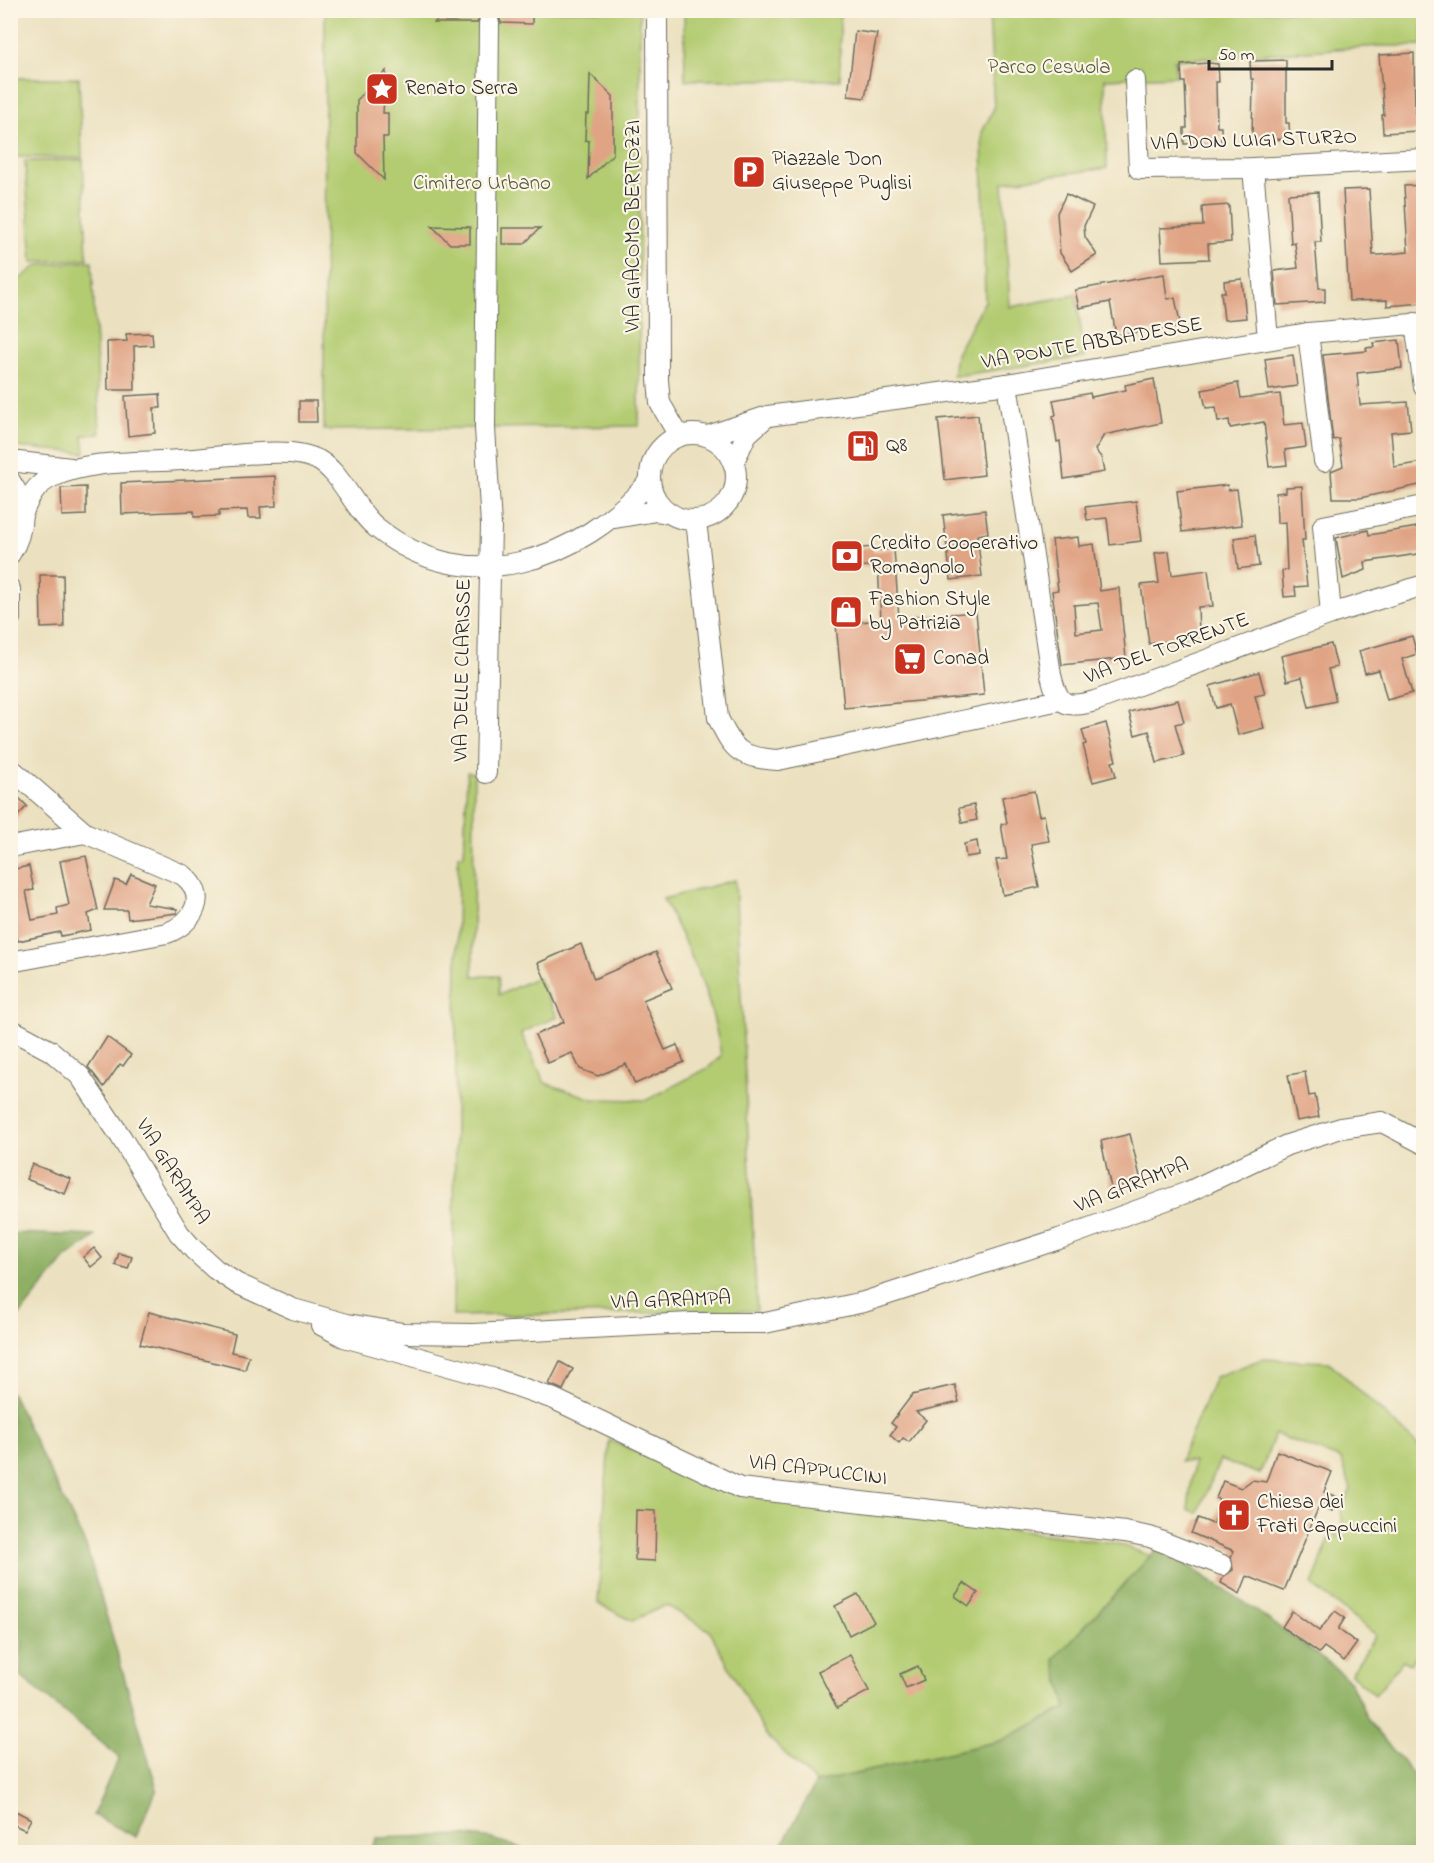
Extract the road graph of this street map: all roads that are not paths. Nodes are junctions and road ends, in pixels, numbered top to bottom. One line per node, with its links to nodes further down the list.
1 (657, 10): 12 (street, VIA GIACOMO BERTOZZI)
2 (489, 23): 26 (street, VIA DELLE CLARISSE)
3 (1135, 80): 5 (street, VIA DON LUIGI STURZO)
4 (1424, 159): 5 (street, VIA DON LUIGI STURZO)
5 (1253, 168): 8 (street)
6 (1419, 323): 7 (street, VIA PONTE ABBADESSE); 10 (street)
7 (1308, 333): 8 (street, VIA PONTE ABBADESSE); 15 (street)
8 (1268, 339): 9 (street, VIA PONTE ABBADESSE)
9 (1007, 384): 11 (street, VIA PONTE ABBADESSE); 31 (street, VIA DEL TORRENTE)
10 (1424, 387)
11 (768, 416): 13 (street, VIA PONTE ABBADESSE); 16 (street)
12 (679, 436): 13 (street); 19 (street)
13 (708, 436): 16 (street)
14 (10, 461): 17 (street)
15 (1324, 461)
16 (733, 463): 24 (street)
17 (76, 469): 22 (street); 26 (street)
18 (10, 481): 22 (street)
19 (650, 481): 21 (street); 23 (street)
20 (1424, 506): 29 (street)
21 (670, 513): 23 (street); 24 (street)
22 (22, 515): 25 (street)
23 (613, 519): 26 (street)
24 (696, 520): 31 (street)
25 (10, 554)
26 (489, 567): 33 (street, VIA DELLE CLARISSE)
27 (1424, 585): 29 (street, VIA DEL TORRENTE)
28 (10, 589): 30 (street)
29 (1331, 615): 31 (street, VIA DEL TORRENTE)
30 (10, 618)
31 (1060, 700)
32 (10, 768): 34 (street)
33 (486, 773)
34 (85, 833): 35 (street); 36 (street)
35 (10, 847)
36 (10, 962)
37 (10, 1029): 39 (street, VIA GARAMPA)
38 (1424, 1144): 39 (street, VIA GARAMPA)
39 (293, 1309): 40 (street, VIA CAPPUCCINI)
40 (1222, 1565)

